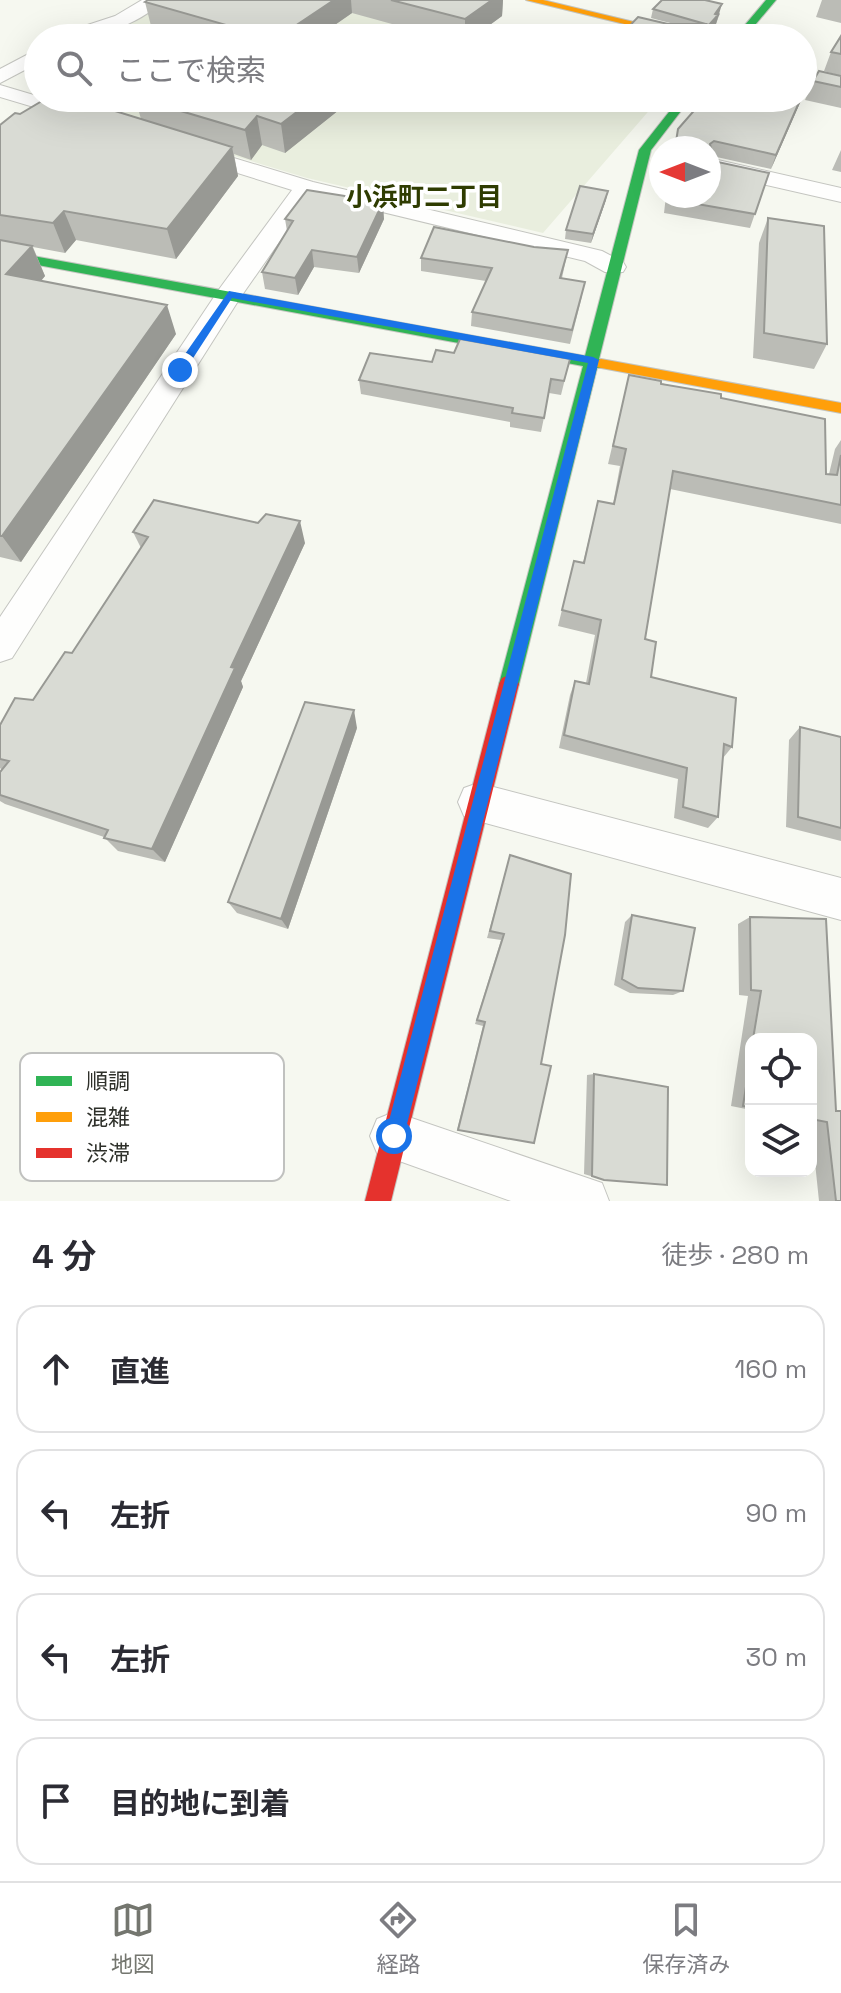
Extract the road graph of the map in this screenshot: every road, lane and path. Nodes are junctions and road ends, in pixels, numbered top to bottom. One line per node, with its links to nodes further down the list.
1 (154, 0): 5 (street)
2 (531, 0): 7 (main road)
3 (771, 0): 8 (main road)
4 (507, 7): 6 (main road)
5 (109, 24)
6 (579, 24)
7 (635, 24)
8 (751, 24)
9 (24, 63): 12 (street)
10 (817, 66): 11 (main road)
11 (841, 72)
12 (0, 77)
13 (817, 80): 14 (main road)
14 (841, 86)
15 (0, 91): 16 (street)
16 (24, 98)
17 (43, 112): 20 (street)
18 (71, 112): 21 (street)
19 (674, 112): 22 (main road)
20 (30, 124)
21 (110, 125)
22 (657, 136)
23 (170, 144): 26 (street)
24 (649, 164): 29 (main road)
25 (721, 168): 27 (street)
26 (306, 187): 29 (street); 30 (street)
27 (841, 195)
28 (0, 254): 30 (main road)
29 (614, 267): 31 (main road)
30 (229, 294): 31 (main road); 33 (street)
31 (593, 360): 32 (main road); 34 (main road)
32 (841, 408)
33 (0, 647)
34 (478, 802): 35 (street); 36 (main road)
35 (841, 899)
36 (394, 1136): 37 (main road); 38 (street)
37 (378, 1201)
38 (584, 1201)

